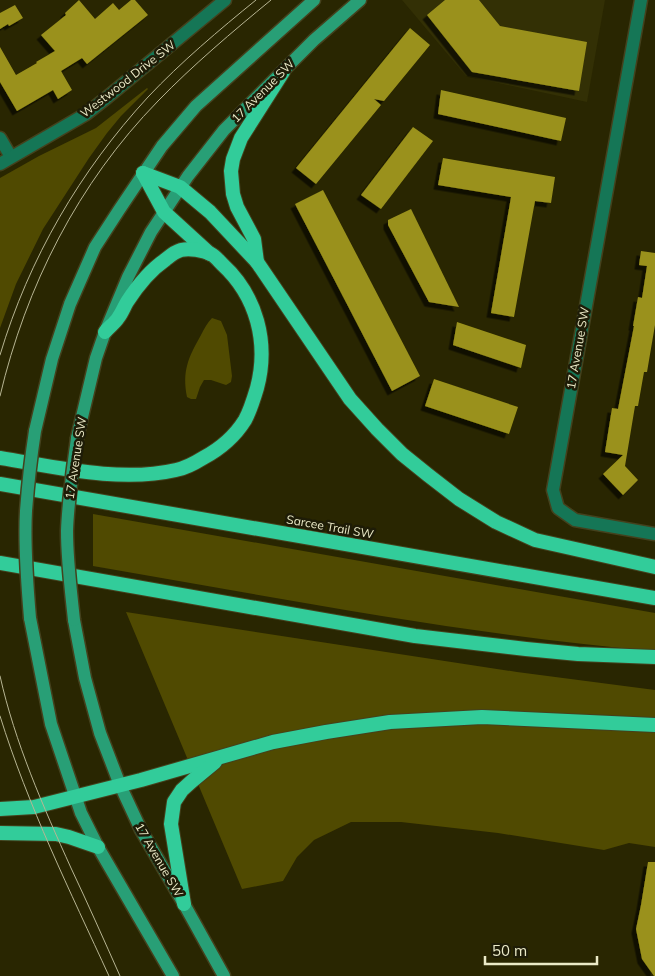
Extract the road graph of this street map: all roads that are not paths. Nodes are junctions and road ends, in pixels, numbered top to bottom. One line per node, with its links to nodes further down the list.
1 (225, 0): 7 (street, Westwood Drive SW)
2 (314, 0): 8 (main road)
3 (360, 0): 5 (main road, 17 Avenue SW)
4 (641, 0): 16 (street, 17 Avenue SW)
5 (283, 72): 9 (main road, 17 Avenue SW); 12 (highway)
6 (0, 138): 7 (street)
7 (6, 161)
8 (143, 173): 9 (highway); 10 (highway); 24 (main road, bridge)
9 (180, 187): 10 (main road, 17 Avenue SW); 12 (highway)
10 (164, 212): 11 (highway); 13 (main road, 17 Avenue SW)
11 (211, 254): 13 (highway); 14 (highway)
12 (257, 262): 18 (highway)
13 (105, 332): 23 (main road, 17 Avenue SW, bridge)
14 (0, 458)
15 (0, 484): 19 (highway, Sarcee Trail SW)
16 (655, 534)
17 (0, 563): 20 (highway)
18 (655, 567)
19 (655, 598)
20 (655, 657)
21 (655, 725): 22 (highway)
22 (220, 758): 23 (highway); 28 (highway)
23 (120, 785): 24 (highway); 28 (main road, 17 Avenue SW)
24 (75, 796): 25 (highway); 27 (main road)
25 (0, 809)
26 (0, 833): 27 (highway)
27 (98, 847): 29 (main road)
28 (184, 904): 30 (main road, 17 Avenue SW)
29 (173, 976)
30 (224, 976)

